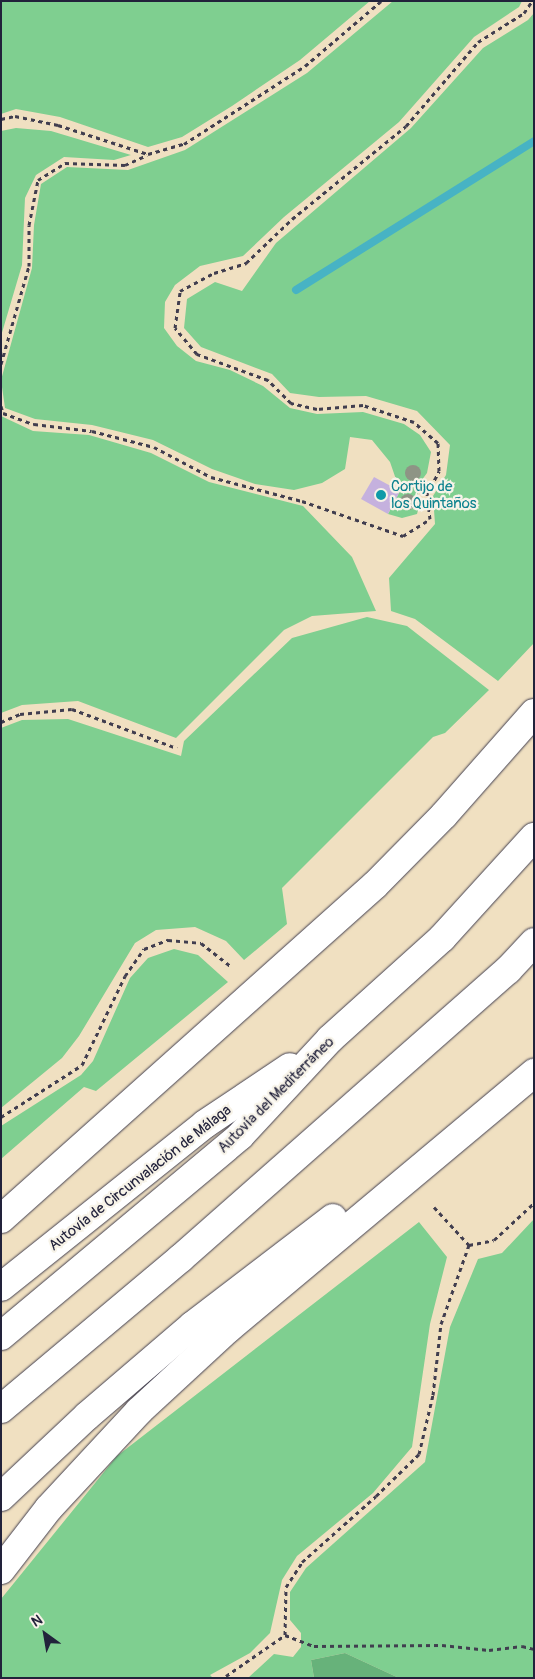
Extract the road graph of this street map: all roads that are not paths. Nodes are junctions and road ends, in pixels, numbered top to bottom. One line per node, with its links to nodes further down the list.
1 (534, 713): 7 (highway)
2 (534, 837): 4 (highway, Autovía del Mediterráneo)
3 (534, 942): 10 (highway)
4 (330, 1039): 8 (highway, Autovía de Circunvalación de Málaga); 9 (highway, Autovía del Mediterráneo)
5 (534, 1054): 11 (highway)
6 (534, 1074): 12 (highway)
7 (1, 1219)
8 (1, 1286)
9 (1, 1336)
10 (1, 1409)
11 (1, 1496)
12 (1, 1570)

